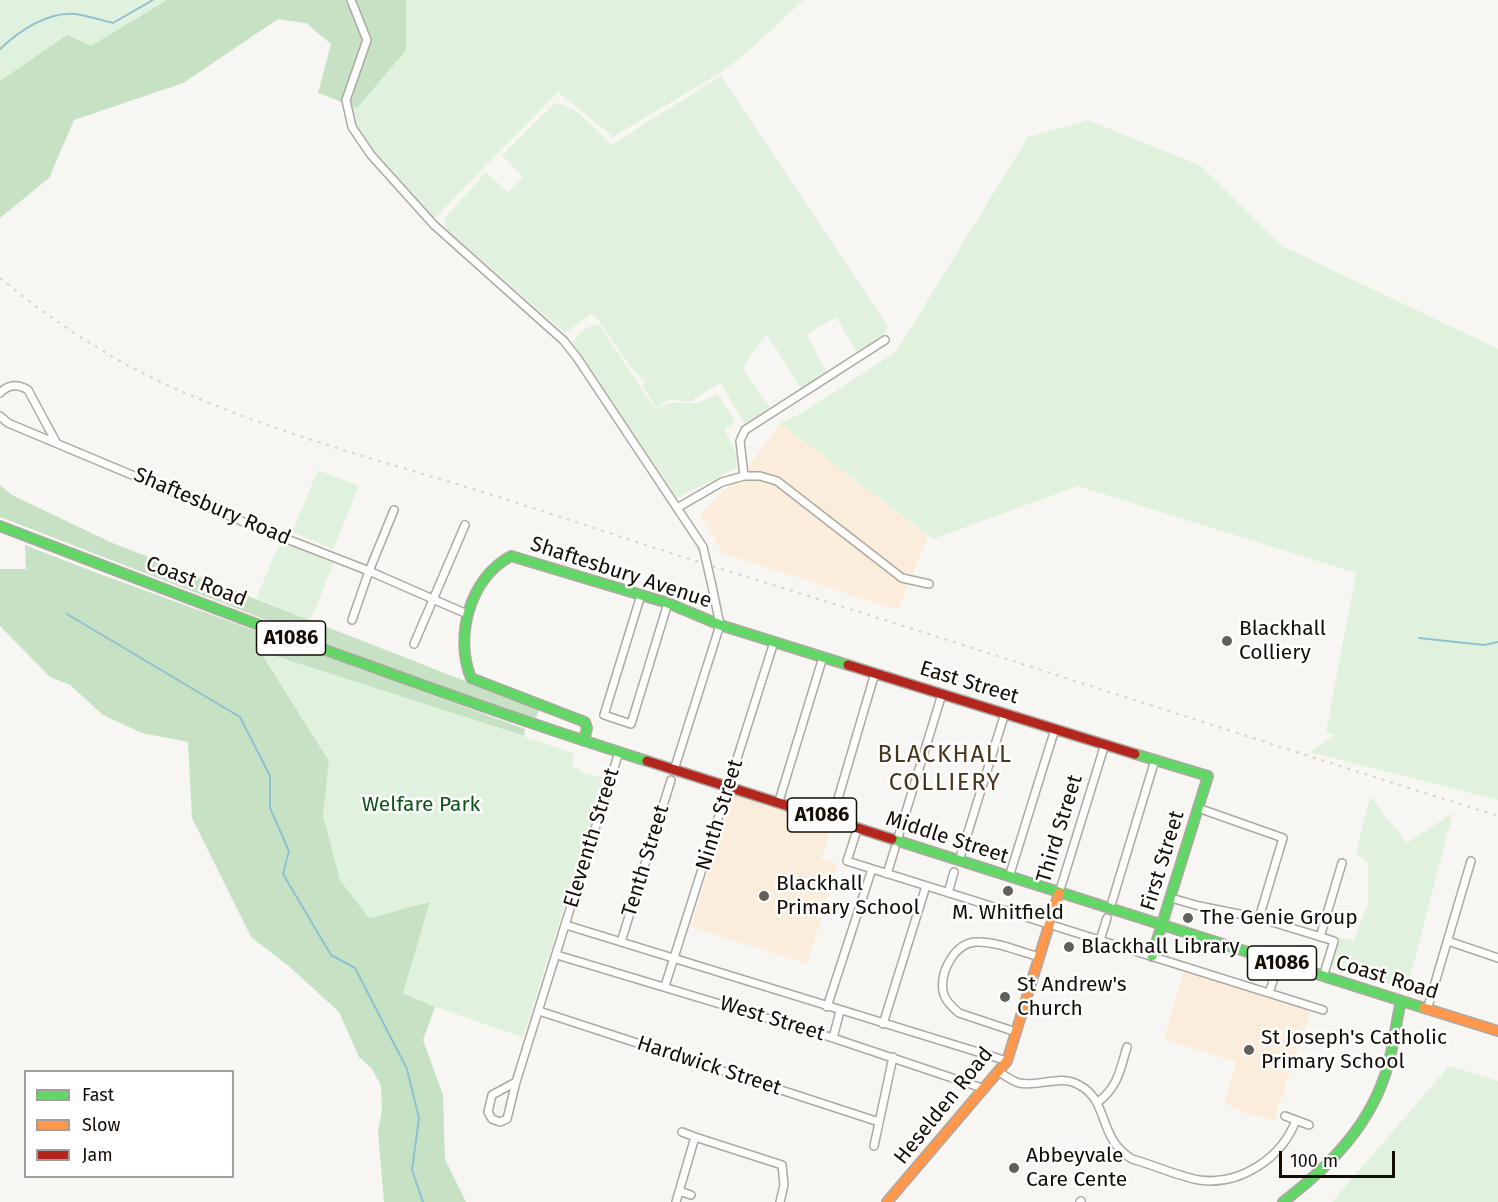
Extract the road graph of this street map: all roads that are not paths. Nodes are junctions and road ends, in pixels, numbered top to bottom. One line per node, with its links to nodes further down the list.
1 (351, 0): 7 (street)
2 (885, 340): 6 (street)
3 (0, 393): 5 (street)
4 (0, 416): 5 (street, Shaftesbury Road)
5 (56, 442): 11 (street, Shaftesbury Road)
6 (744, 476): 7 (street); 12 (street)
7 (677, 508): 18 (street, bridge)
8 (394, 510): 11 (street)
9 (465, 525): 14 (street)
10 (0, 526): 26 (main road, Coast Road / A1086)
11 (369, 571): 14 (street, Shaftesbury Road); 17 (street)
12 (929, 584)
13 (641, 595): 15 (main road, Shaftesbury Avenue); 15 (street); 16 (main road, Shaftesbury Avenue)
14 (433, 599): 16 (street, Shaftesbury Road); 20 (street)
15 (668, 603): 18 (main road, Shaftesbury Avenue)
16 (467, 614): 26 (main road)
17 (352, 620)
18 (720, 625): 19 (main road, East Street); 30 (street, Tenth Street)
19 (774, 642): 21 (main road, East Street); 32 (street, Ninth Street)
20 (414, 644)
21 (824, 657): 22 (main road, East Street); 33 (street)
22 (875, 673): 23 (main road, East Street); 35 (street)
23 (942, 694): 24 (main road, East Street); 37 (street)
24 (1005, 713): 25 (main road, East Street); 38 (street)
25 (1055, 729): 27 (main road, East Street); 44 (street)
26 (584, 741): 28 (main road, Middle Street / A1086)
27 (1105, 744): 29 (main road, East Street); 47 (street, Third Street)
28 (619, 752): 30 (main road, Middle Street / A1086); 53 (street, Eleventh Street)
29 (1155, 760): 31 (main road, East Street); 49 (street)
30 (673, 775): 32 (main road, Middle Street / A1086); 58 (street, Tenth Street)
31 (1208, 776): 34 (main road, First Street)
32 (729, 787): 33 (main road, Middle Street / A1086); 62 (street, Ninth Street)
33 (779, 801): 35 (main road, Middle Street / A1086)
34 (1198, 808): 48 (main road, First Street); 51 (street)
35 (832, 819): 36 (main road, Middle Street / A1086)
36 (858, 827): 37 (main road, Middle Street / A1086); 41 (street)
37 (896, 844): 38 (main road, Middle Street / A1086); 43 (street)
38 (959, 861): 44 (main road, Middle Street / A1086)
39 (1471, 861): 57 (street)
40 (1342, 863): 55 (street)
41 (872, 869): 43 (street); 69 (street)
42 (954, 872): 46 (street)
43 (887, 874): 45 (street)
44 (1009, 877): 47 (main road, Middle Street / A1086)
45 (926, 886): 46 (street); 74 (street)
46 (948, 893): 52 (street)
47 (1059, 893): 52 (main road, Third Street); 54 (main road, Middle Street / A1086)
48 (1171, 898): 51 (street); 54 (main road, First Street)
49 (1112, 902)
50 (1107, 918): 56 (street)
51 (1259, 918): 55 (street)
52 (1050, 924): 56 (street); 61 (main road, Heselden Road)
53 (566, 925): 58 (street); 59 (street, Eleventh Street)
54 (1162, 925): 60 (main road, First Street); 64 (main road, Coast Road / A1086)
55 (1320, 937): 65 (street)
56 (1100, 940): 60 (street)
57 (1448, 941): 63 (street); 71 (street)
58 (621, 942): 62 (street)
59 (557, 955): 66 (street, West Street); 72 (street, Eleventh Street)
60 (1152, 956): 67 (street)
61 (1040, 957): 76 (main road, Heselden Road); 76 (street)
62 (675, 958): 66 (street, Ninth Street); 69 (street)
63 (1498, 958)
64 (1279, 963): 65 (main road, Coast Road / A1086); 67 (street)
65 (1323, 977): 68 (main road, Coast Road / A1086)
66 (665, 986): 77 (street, West Street)
67 (1269, 993): 70 (street)
68 (1401, 1001): 71 (main road, Coast Road / A1086); 97 (main road)
69 (827, 1007): 73 (street)
70 (1323, 1010)
71 (1427, 1010): 75 (main road, Coast Road / A1086)
72 (539, 1011): 82 (street, Eleventh Street); 87 (street, Hardwick Street)
73 (840, 1011): 74 (street); 77 (street)
74 (883, 1024): 80 (street)
75 (1498, 1031)
76 (1016, 1032): 80 (main road, Heselden Road)
77 (833, 1038): 79 (street, West Street)
78 (1127, 1047): 84 (street)
79 (893, 1057): 83 (street, West Street); 87 (street)
80 (1007, 1061): 81 (main road, Heselden Road)
81 (999, 1072): 83 (main road, Heselden Road); 84 (street)
82 (516, 1082): 82 (street, Eleventh Street)
83 (985, 1089): 96 (main road, Heselden Road)
84 (1098, 1102): 86 (street)
85 (1285, 1116): 86 (street)
86 (1296, 1120): 88 (street)
87 (879, 1122): 91 (street)
88 (1309, 1125)
89 (682, 1132): 90 (street)
90 (695, 1137): 92 (street); 95 (street)
91 (874, 1146)
92 (679, 1191): 93 (street); 94 (street)
93 (691, 1195)
94 (676, 1202)
95 (780, 1202)
96 (887, 1202)
97 (1283, 1202)

